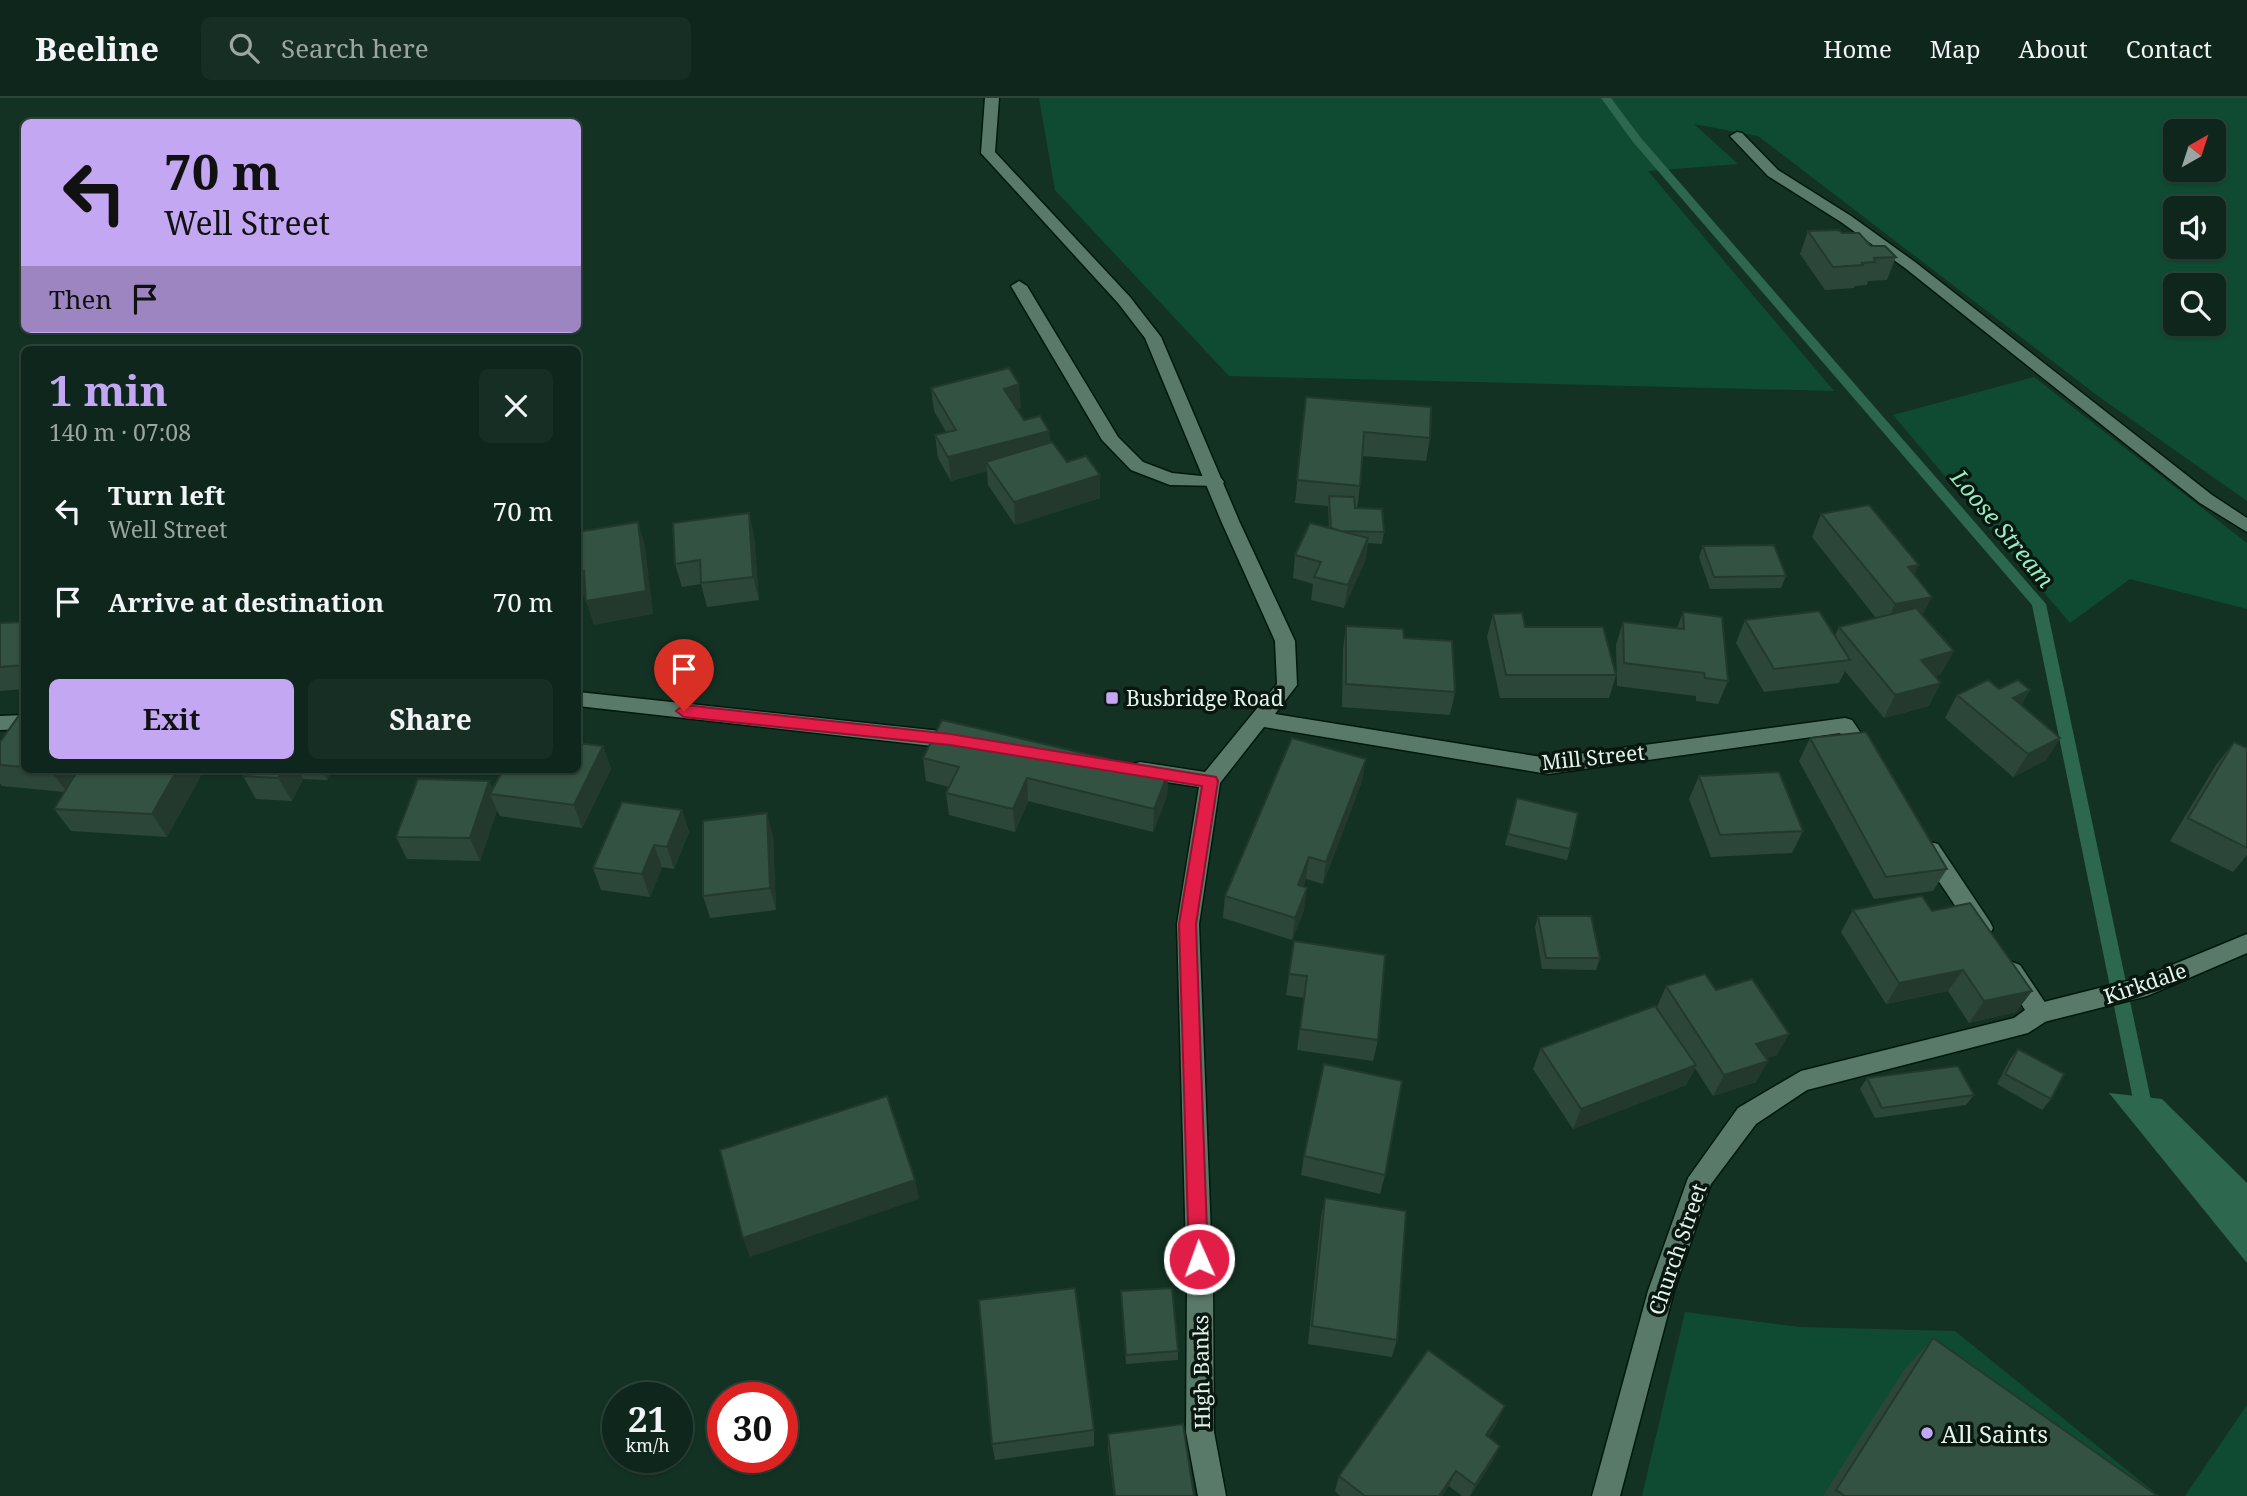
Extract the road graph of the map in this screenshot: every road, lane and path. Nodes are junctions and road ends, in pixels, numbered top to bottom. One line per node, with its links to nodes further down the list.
1 (992, 98): 4 (street)
2 (1737, 136): 5 (street)
3 (1019, 286): 4 (street)
4 (1214, 482): 7 (street)
5 (2247, 526)
6 (581, 699): 10 (street)
7 (1259, 719): 12 (street, Mill Street); 13 (street, High Banks)
8 (21, 722): 9 (street)
9 (0, 723)
10 (978, 744)
11 (1114, 766): 13 (street)
12 (1876, 771)
13 (1210, 781): 17 (street, High Banks)
14 (1915, 828): 16 (street)
15 (2247, 943): 16 (street, Kirkdale)
16 (2040, 1013): 18 (street, Church Street)
17 (1212, 1496)
18 (1606, 1496)

